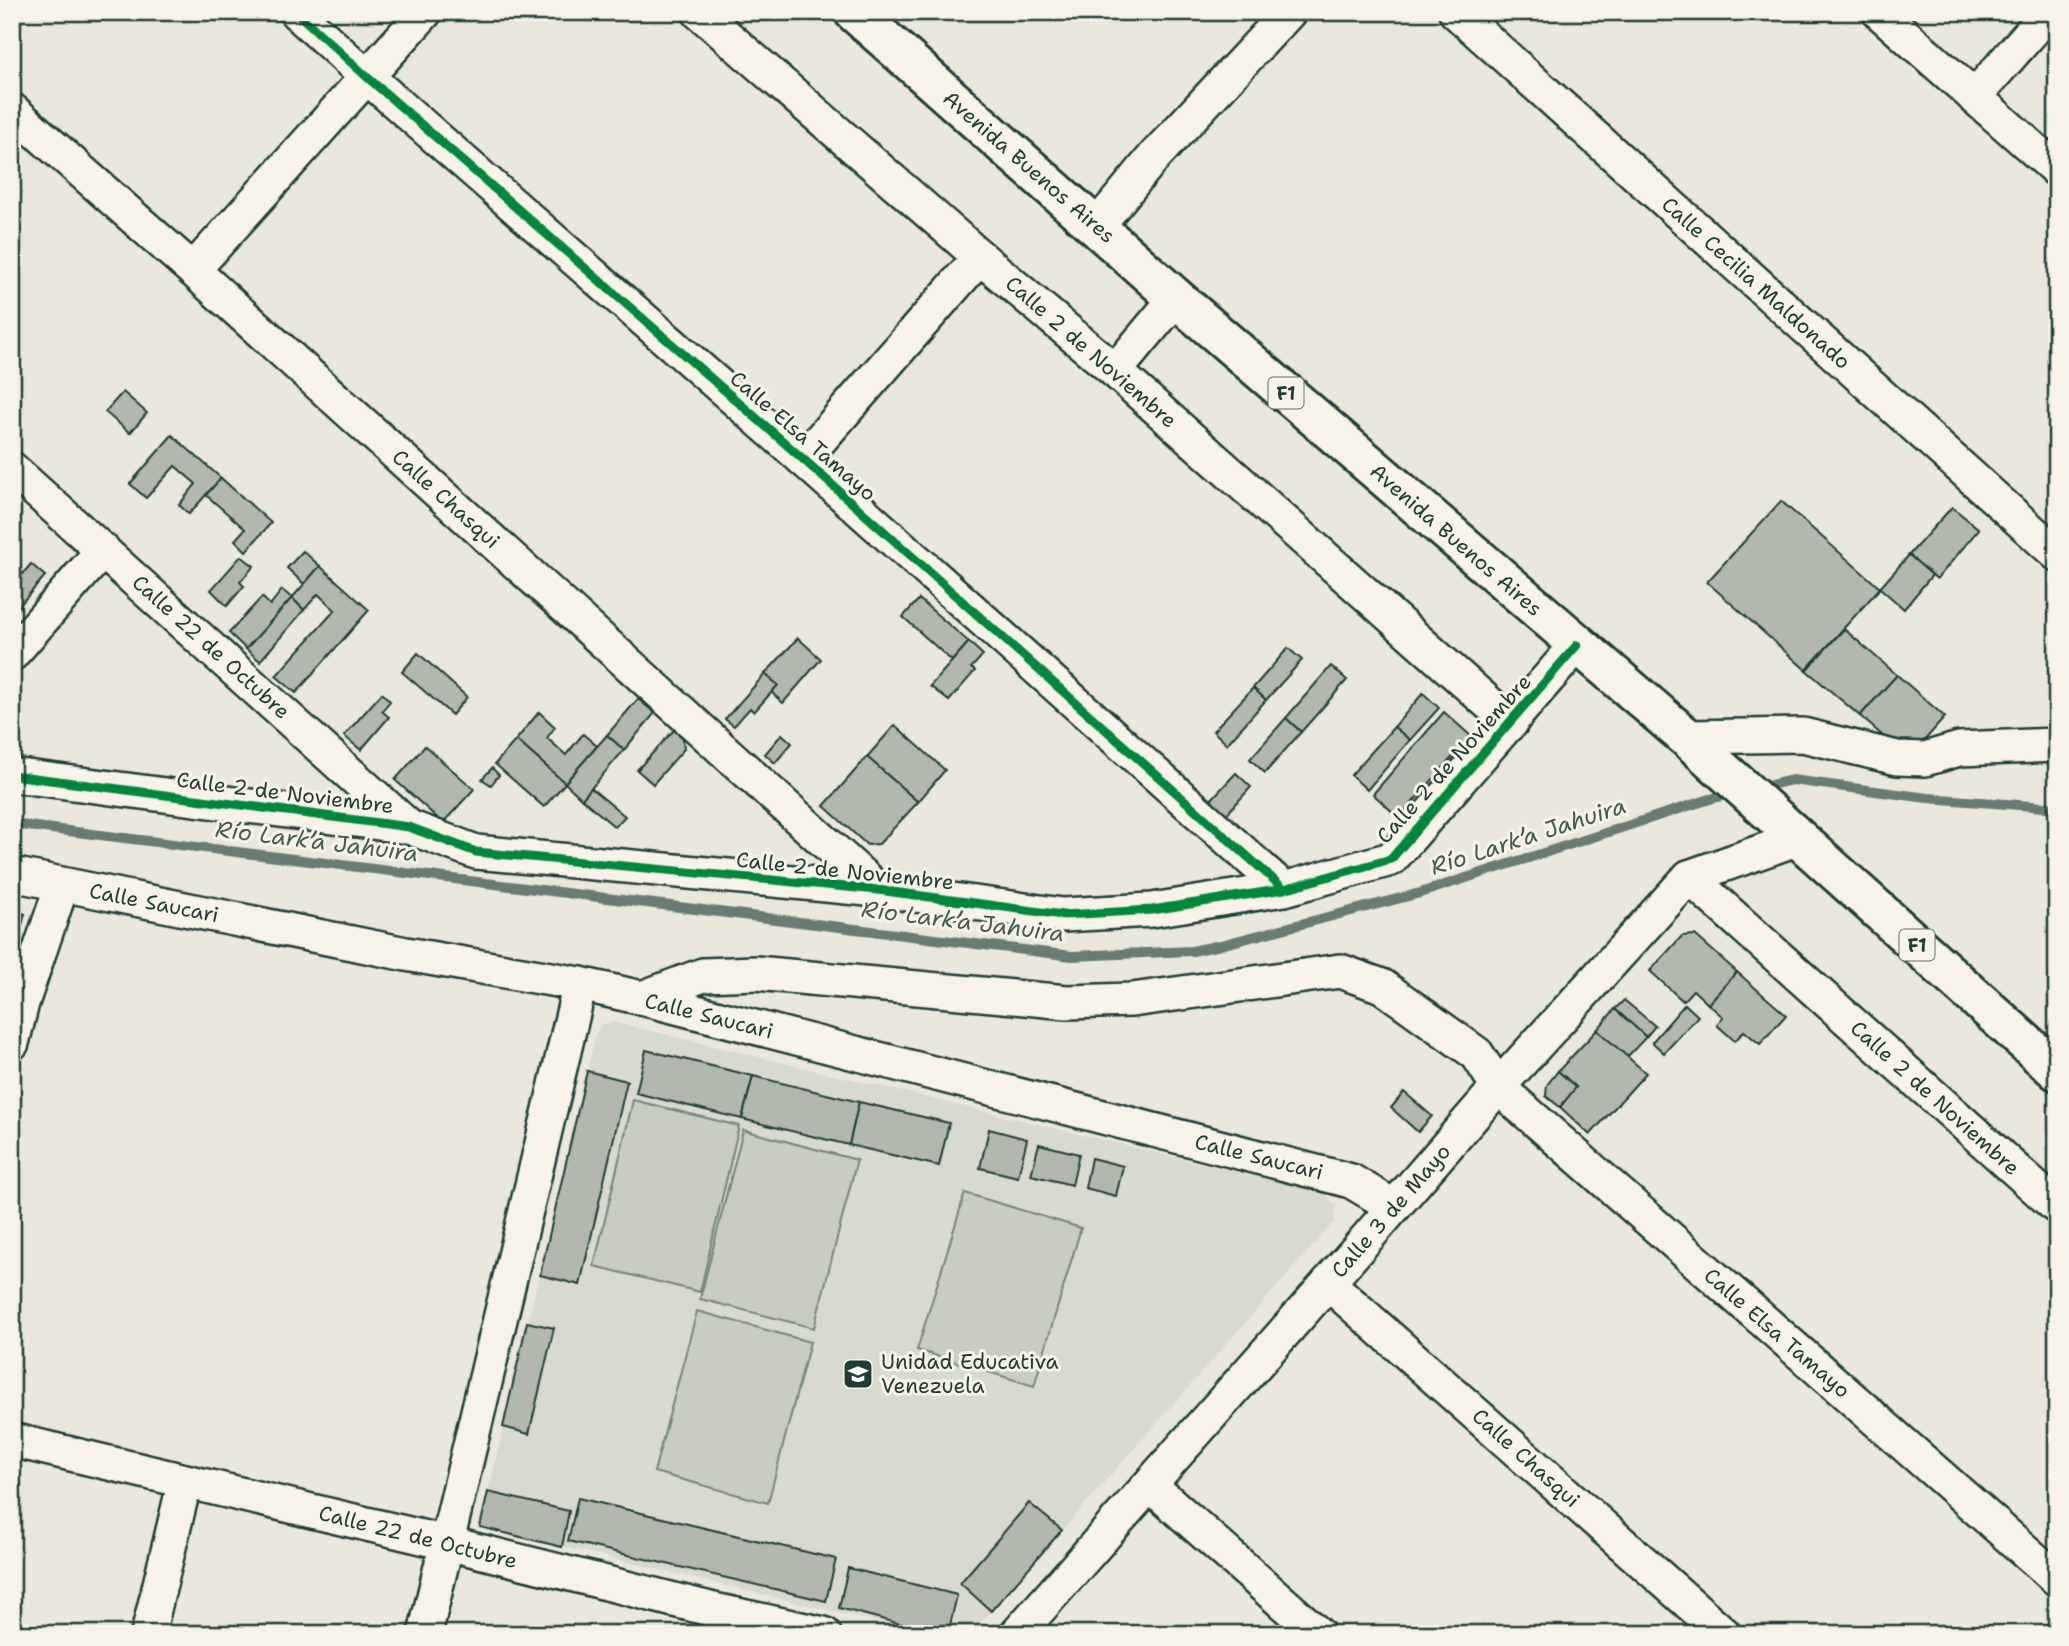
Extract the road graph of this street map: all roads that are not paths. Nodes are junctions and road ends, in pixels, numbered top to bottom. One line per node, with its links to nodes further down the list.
1 (296, 12): 9 (street, Calle Elsa Tamayo)
2 (425, 12): 9 (street)
3 (699, 12): 14 (street, Calle 2 de Noviembre)
4 (853, 12): 13 (highway, Avenida Buenos Aires / F1)
5 (1289, 12): 13 (street)
6 (1456, 12): 21 (street, Calle Cecilia Maldonado)
7 (1879, 12): 10 (street)
8 (2049, 12): 10 (street)
9 (367, 77): 15 (street); 18 (street, Calle Elsa Tamayo)
10 (1973, 97): 12 (street)
11 (12, 110): 15 (street, Calle Chasqui)
12 (2057, 170)
13 (1097, 226): 16 (highway, Avenida Buenos Aires / F1)
14 (980, 257): 17 (street, Calle 2 de Noviembre); 18 (street)
15 (193, 270): 34 (street, Calle Chasqui)
16 (1176, 298): 17 (street); 22 (highway, Avenida Buenos Aires / F1)
17 (1115, 371): 24 (street, Calle 2 de Noviembre)
18 (803, 459): 33 (street, Calle Elsa Tamayo)
19 (12, 468): 20 (street, Calle 22 de Octubre)
20 (103, 550): 23 (street); 28 (street, Calle 22 de Octubre)
21 (2057, 554)
22 (1577, 645): 24 (street, Calle 2 de Noviembre); 25 (highway, Avenida Buenos Aires / F1)
23 (12, 654)
24 (1511, 723): 33 (street, Calle 2 de Noviembre)
25 (1686, 737): 26 (street); 29 (highway, Avenida Buenos Aires / F1)
26 (2057, 745)
27 (12, 775): 28 (street, Calle 2 de Noviembre)
28 (409, 827): 34 (street, Calle 2 de Noviembre)
29 (1788, 828): 31 (street, Calle 3 de Mayo); 39 (highway, Avenida Buenos Aires / F1)
30 (12, 874): 32 (street, Calle Saucari)
31 (1689, 877): 40 (street, Calle 3 de Mayo); 42 (street, Calle 2 de Noviembre)
32 (62, 885): 35 (street, Calle Saucari); 37 (street)
33 (1284, 889): 34 (street, Calle 2 de Noviembre)
34 (878, 890)
35 (580, 984): 36 (street, Calle Saucari); 47 (street)
36 (642, 998): 40 (street, Calle Elsa Tamayo); 41 (street, Calle Saucari)
37 (17, 1001): 38 (street)
38 (12, 1043)
39 (2057, 1071)
40 (1498, 1087): 41 (street, Calle 3 de Mayo); 48 (street, Calle Elsa Tamayo)
41 (1393, 1206): 43 (street, Calle 3 de Mayo)
42 (2057, 1207)
43 (1328, 1283): 46 (street, Calle 3 de Mayo); 55 (street, Calle Chasqui)
44 (12, 1440): 45 (street, Calle 22 de Octubre)
45 (185, 1481): 47 (street, Calle 22 de Octubre); 50 (street)
46 (1150, 1485): 53 (street, Calle 3 de Mayo); 54 (street)
47 (447, 1543): 49 (street, Calle 22 de Octubre); 51 (street)
48 (2057, 1579)
49 (707, 1621): 52 (street, Calle 22 de Octubre)
50 (148, 1634)
51 (425, 1634)
52 (824, 1634)
53 (1017, 1634)
54 (1318, 1634)
55 (1724, 1634)

